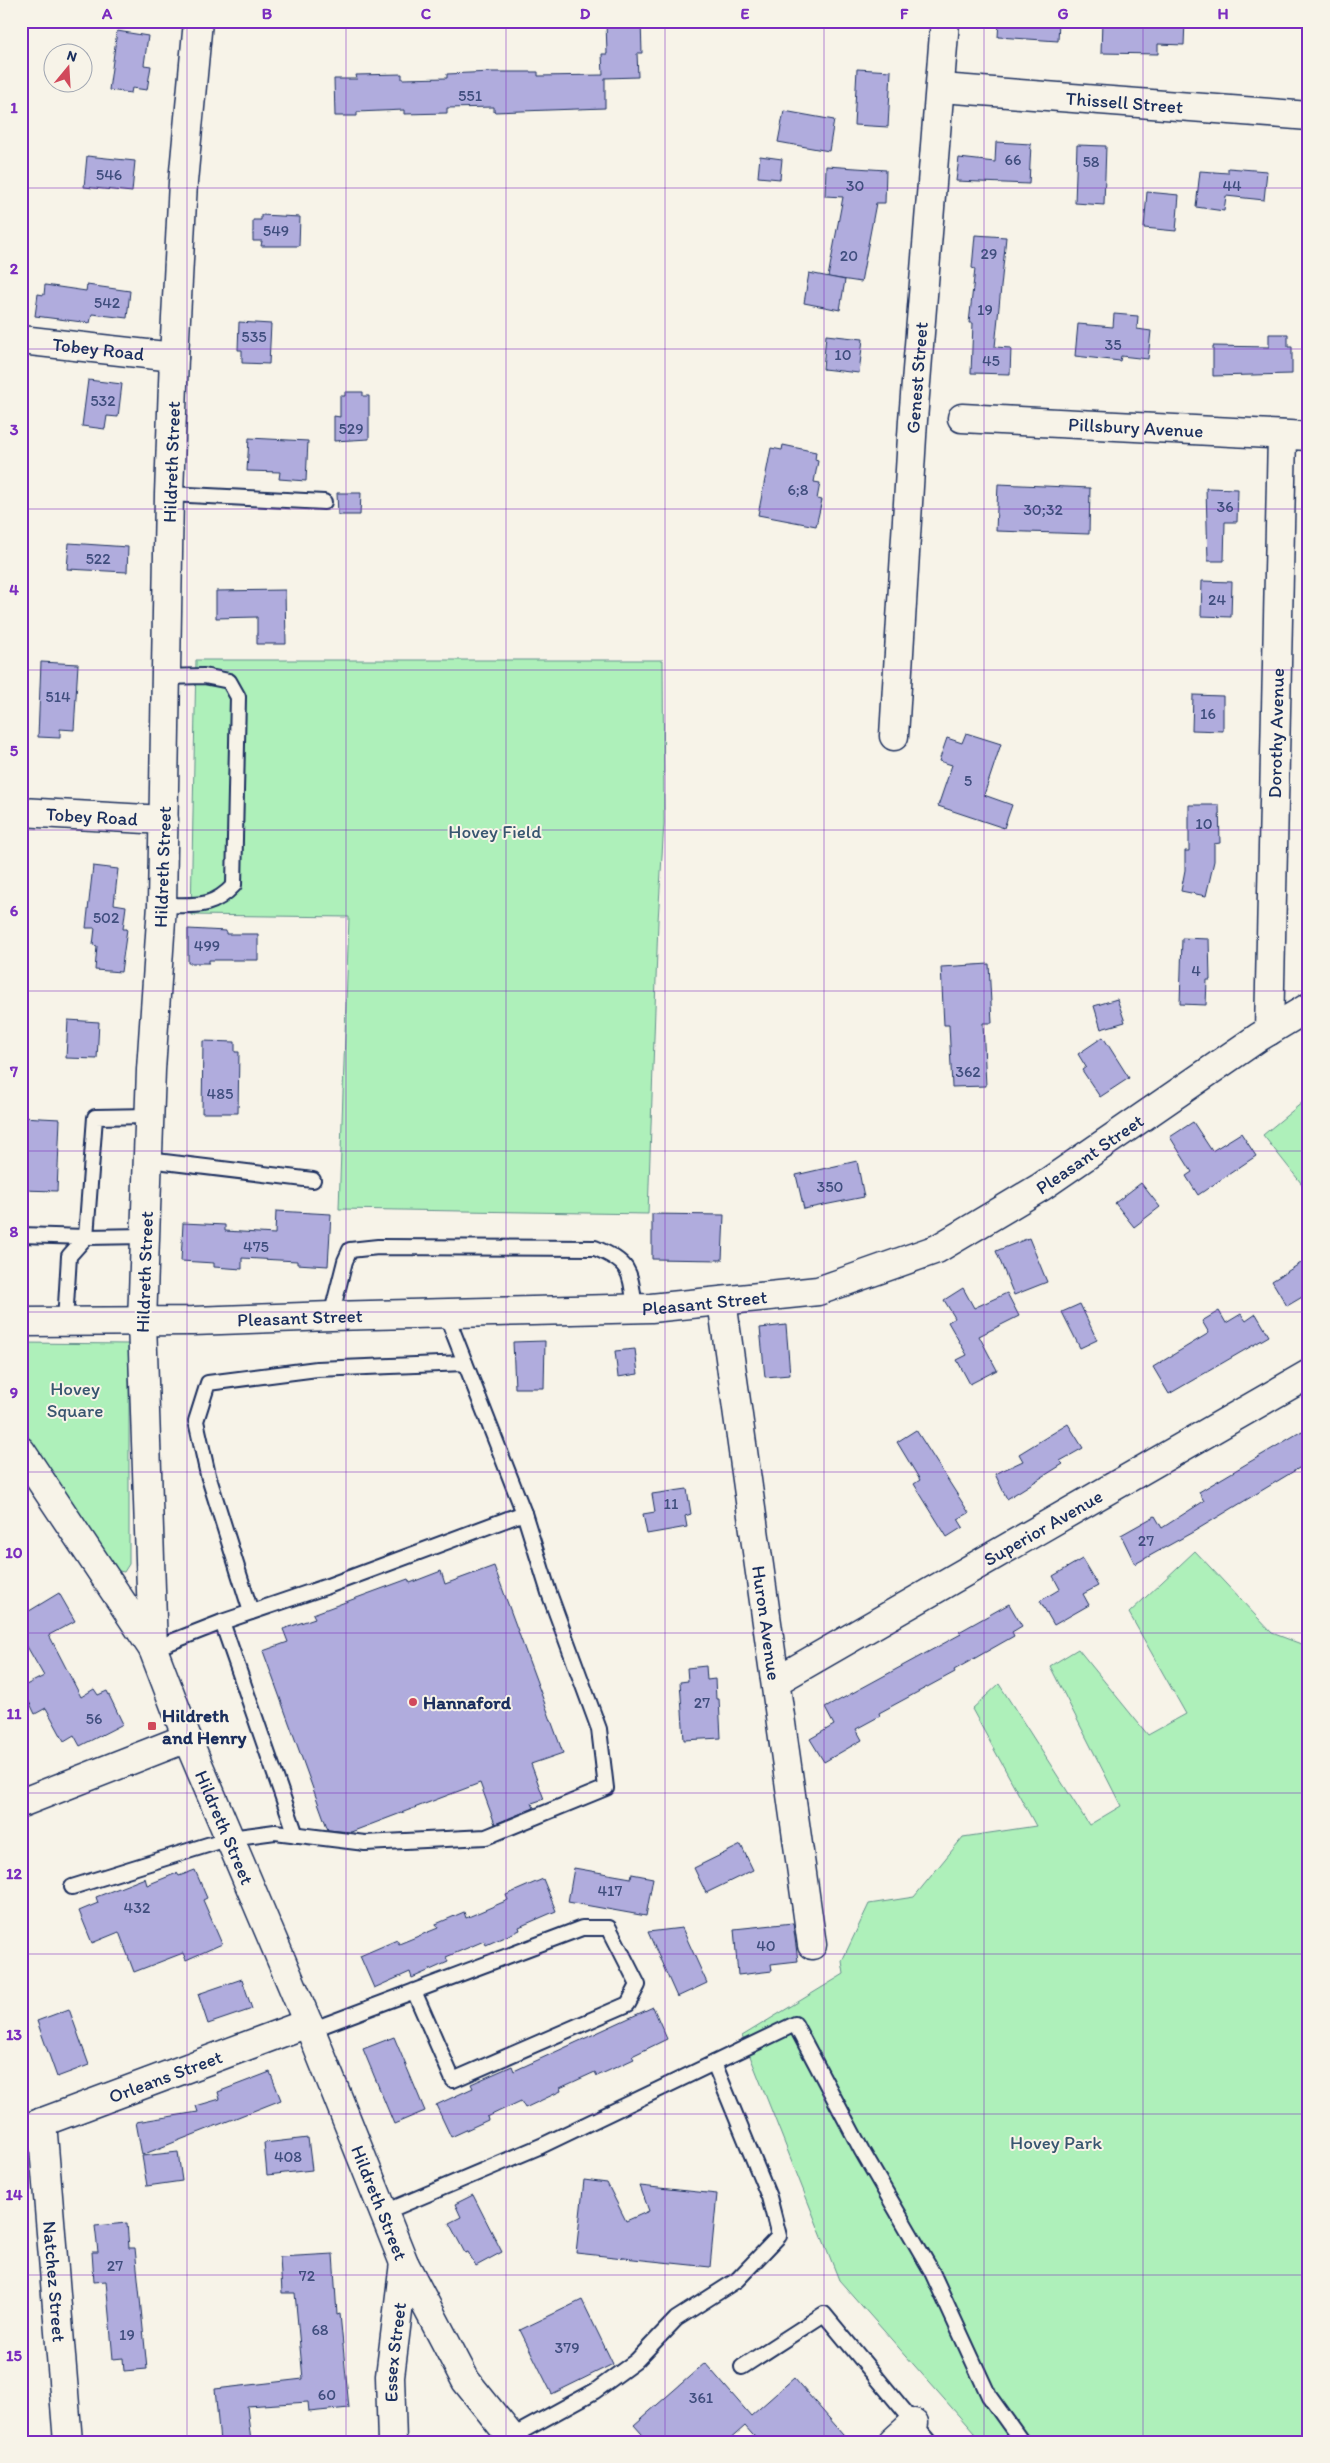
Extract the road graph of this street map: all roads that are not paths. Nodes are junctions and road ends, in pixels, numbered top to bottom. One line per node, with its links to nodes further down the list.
1 (198, 21): 6 (street, Hildreth Street)
2 (945, 21): 3 (street, Genest Street)
3 (941, 88): 4 (street, Thissell Street); 13 (street, Genest Street)
4 (1309, 116)
5 (21, 340): 6 (street, Tobey Road)
6 (174, 357): 10 (street, Hildreth Street)
7 (962, 418): 8 (street, Pillsbury Avenue)
8 (1282, 435): 9 (street, Pillsbury Avenue); 18 (street, Dorothy Avenue)
9 (1309, 436)
10 (169, 494): 11 (lane); 12 (street, Hildreth Street)
11 (324, 502)
12 (165, 677): 15 (street, Hildreth Street); 16 (lane)
13 (894, 736)
14 (21, 812): 15 (street, Tobey Road)
15 (164, 820): 16 (street, Hildreth Street)
16 (162, 905): 19 (street, Hildreth Street)
17 (1309, 1007): 18 (street, Pleasant Street)
18 (1269, 1031): 25 (street, Pleasant Street)
19 (149, 1116): 20 (street, Hildreth Street); 24 (lane)
20 (148, 1160): 21 (lane); 23 (street, Hildreth Street)
21 (313, 1180)
22 (21, 1235): 24 (lane)
23 (145, 1236): 24 (lane); 31 (street, Hildreth Street)
24 (86, 1237): 30 (lane)
25 (722, 1301): 26 (street, Pleasant Street); 39 (street, Huron Avenue)
26 (635, 1309): 27 (street, Pleasant Street); 28 (lane)
27 (446, 1314): 28 (street, Pleasant Street); 32 (lane)
28 (331, 1316): 31 (street, Pleasant Street)
29 (21, 1322): 30 (street, Pleasant Street)
30 (65, 1322): 31 (street, Pleasant Street)
31 (142, 1322): 38 (street, Hildreth Street)
32 (465, 1363): 35 (lane); 36 (lane)
33 (1309, 1374): 39 (street, Superior Avenue)
34 (21, 1451): 38 (street)
35 (524, 1513): 36 (lane); 42 (lane)
36 (251, 1612): 37 (lane)
37 (222, 1622): 38 (lane); 42 (lane)
38 (153, 1650): 40 (street, Hildreth Street)
39 (776, 1681): 45 (street, Huron Avenue)
40 (186, 1738): 41 (street); 43 (street, Hildreth Street)
41 (21, 1803)
42 (296, 1835): 43 (lane)
43 (230, 1838): 44 (lane); 47 (street, Hildreth Street)
44 (72, 1887)
45 (812, 1945)
46 (414, 1991): 46 (lane); 47 (lane)
47 (310, 2026): 49 (street, Orleans Street); 50 (street, Hildreth Street)
48 (714, 2063): 50 (lane); 54 (lane); 58 (lane)
49 (32, 2126): 55 (street, Natchez Street)
50 (386, 2212): 51 (street, Hildreth Street)
51 (404, 2263): 54 (street, Hildreth Street); 56 (street, Essex Street)
52 (742, 2367): 53 (lane)
53 (922, 2432): 57 (street)
54 (513, 2439)
55 (68, 2442)
56 (392, 2442)
57 (893, 2442)
58 (1022, 2442)

